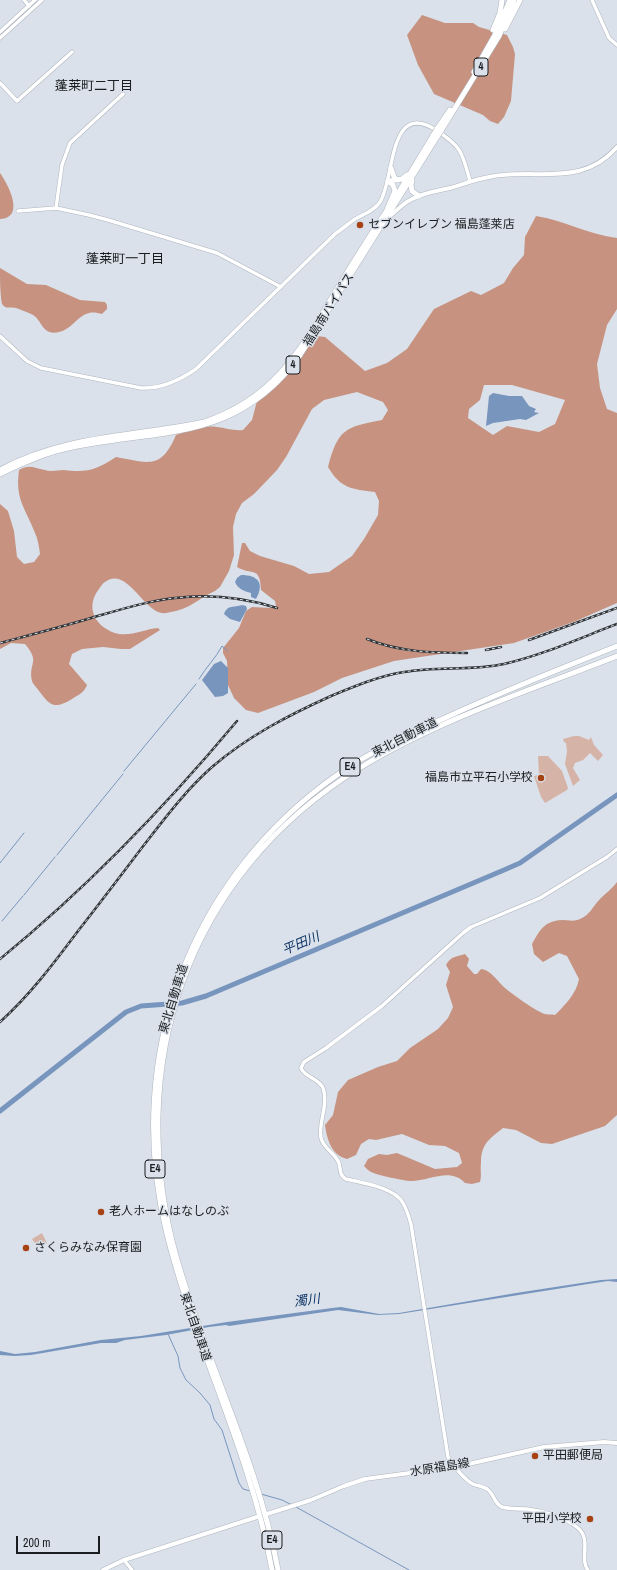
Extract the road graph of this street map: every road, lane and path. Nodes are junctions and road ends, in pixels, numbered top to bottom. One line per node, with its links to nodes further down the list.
1 (24, 0): 9 (street)
2 (35, 0): 9 (street)
3 (42, 0): 11 (street)
4 (502, 0): 14 (highway)
5 (510, 0): 14 (highway, 福島南バイパス / 4)
6 (514, 0): 15 (highway, 福島南バイパス / 4)
7 (520, 0): 15 (highway)
8 (592, 0): 12 (street)
9 (29, 6): 10 (street)
10 (0, 32)
11 (0, 38)
12 (617, 45)
13 (72, 52): 16 (street)
14 (483, 57): 18 (highway, 福島南バイパス / 4)
15 (479, 70): 18 (highway, 福島南バイパス / 4)
16 (0, 82)
17 (123, 94): 26 (street)
18 (439, 130): 20 (highway, 福島南バイパス / 4, bridge)
19 (617, 147): 24 (main road)
20 (417, 166): 22 (highway); 25 (highway); 28 (highway, 福島南バイパス / 4); 29 (highway, 福島南バイパス / 4)
21 (391, 168): 22 (highway); 23 (street); 24 (street)
22 (397, 180): 23 (highway)
23 (388, 181): 28 (highway); 30 (street)
24 (470, 181): 25 (main road)
25 (419, 196): 29 (main road)
26 (56, 208): 27 (street); 30 (street)
27 (18, 211)
28 (386, 212): 32 (highway, 福島南バイパス / 4)
29 (383, 222): 32 (highway, 福島南バイパス / 4)
30 (281, 288): 31 (street)
31 (0, 336)
32 (45, 453): 33 (highway, 福島南バイパス / 4)
33 (37, 456): 34 (highway, 福島南バイパス / 4); 35 (highway, 福島南バイパス / 4)
34 (0, 470)
35 (0, 474)
36 (617, 646): 39 (highway, 東北自動車道 / E4)
37 (617, 656): 39 (highway, 東北自動車道 / E4)
38 (617, 849): 42 (street)
39 (176, 995): 40 (highway, 東北自動車道 / E4)
40 (208, 1357): 43 (highway, 東北自動車道 / E4); 48 (highway, 東北自動車道 / E4)
41 (617, 1443): 42 (main road, 水原福島線)
42 (455, 1467): 43 (main road, 水原福島線); 50 (street)
43 (266, 1512): 49 (highway, 東北自動車道 / E4)
44 (257, 1517): 45 (main road)
45 (124, 1560): 46 (main road); 47 (street)
46 (103, 1570)
47 (132, 1570)
48 (272, 1570)
49 (278, 1570)
50 (588, 1570)

